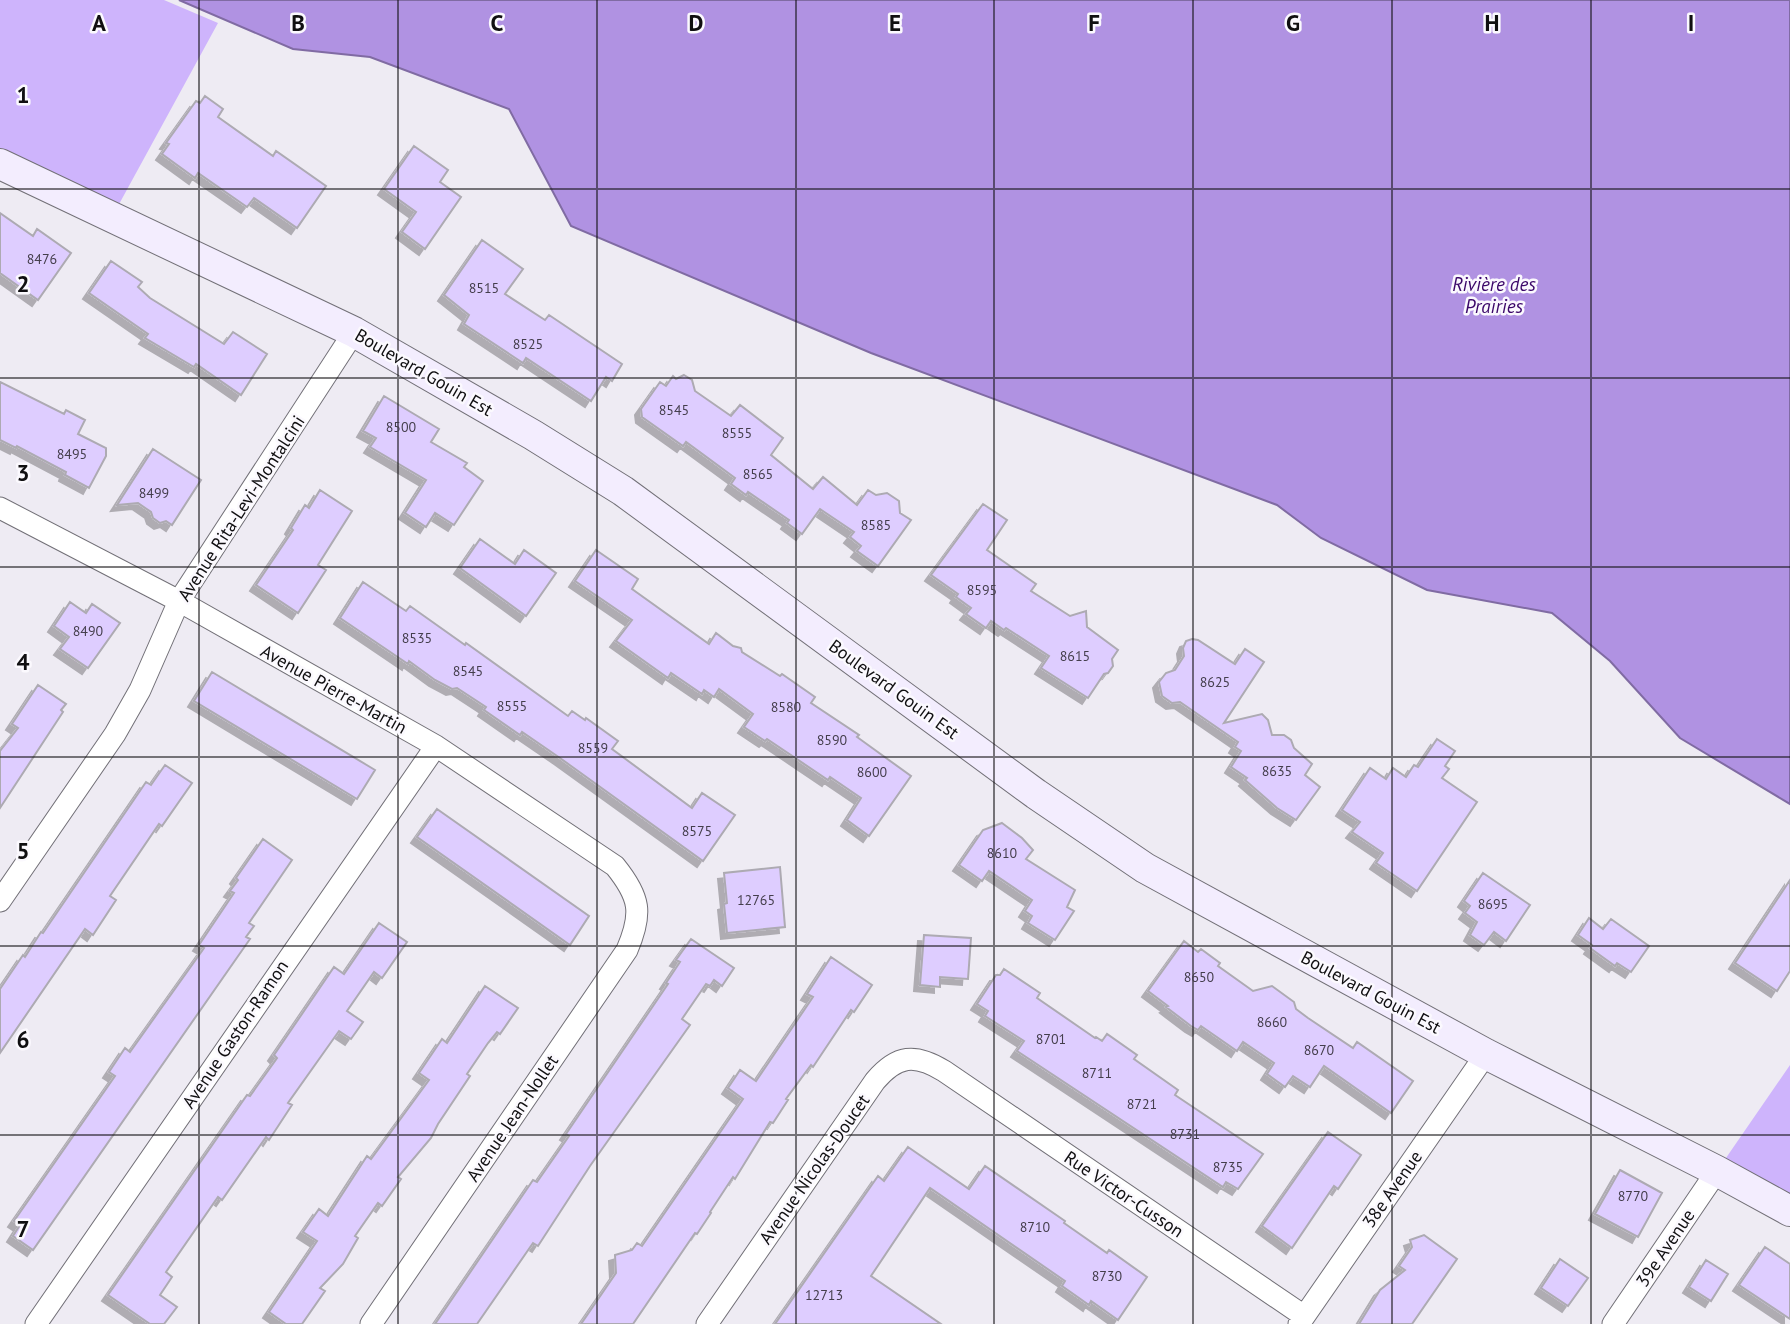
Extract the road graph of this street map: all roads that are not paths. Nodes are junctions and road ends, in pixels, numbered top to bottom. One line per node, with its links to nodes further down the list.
1 (0, 164): 2 (street, Boulevard Gouin Est)
2 (354, 332): 4 (street, Avenue Rita-Levi-Montalcini); 8 (street, Boulevard Gouin Est)
3 (0, 508): 4 (street, Avenue Pierre-Martin)
4 (180, 601): 5 (street, Avenue Pierre-Martin); 6 (street, Avenue Rita-Levi-Montalcini)
5 (436, 746): 7 (street, Avenue Pierre-Martin); 13 (street, Avenue Gaston-Ramon)
6 (0, 901)
7 (638, 906): 14 (street, Avenue Jean-Nollet)
8 (1486, 1054): 10 (street, Boulevard Gouin Est); 12 (street, 38e Avenue)
9 (944, 1071): 12 (street, Rue Victor-Cusson); 15 (street, Avenue Nicolas-Doucet)
10 (1717, 1171): 11 (street, Boulevard Gouin Est); 16 (street, 39e Avenue)
11 (1790, 1211)
12 (1301, 1320)
13 (36, 1324)
14 (371, 1324)
15 (707, 1324)
16 (1613, 1324)

